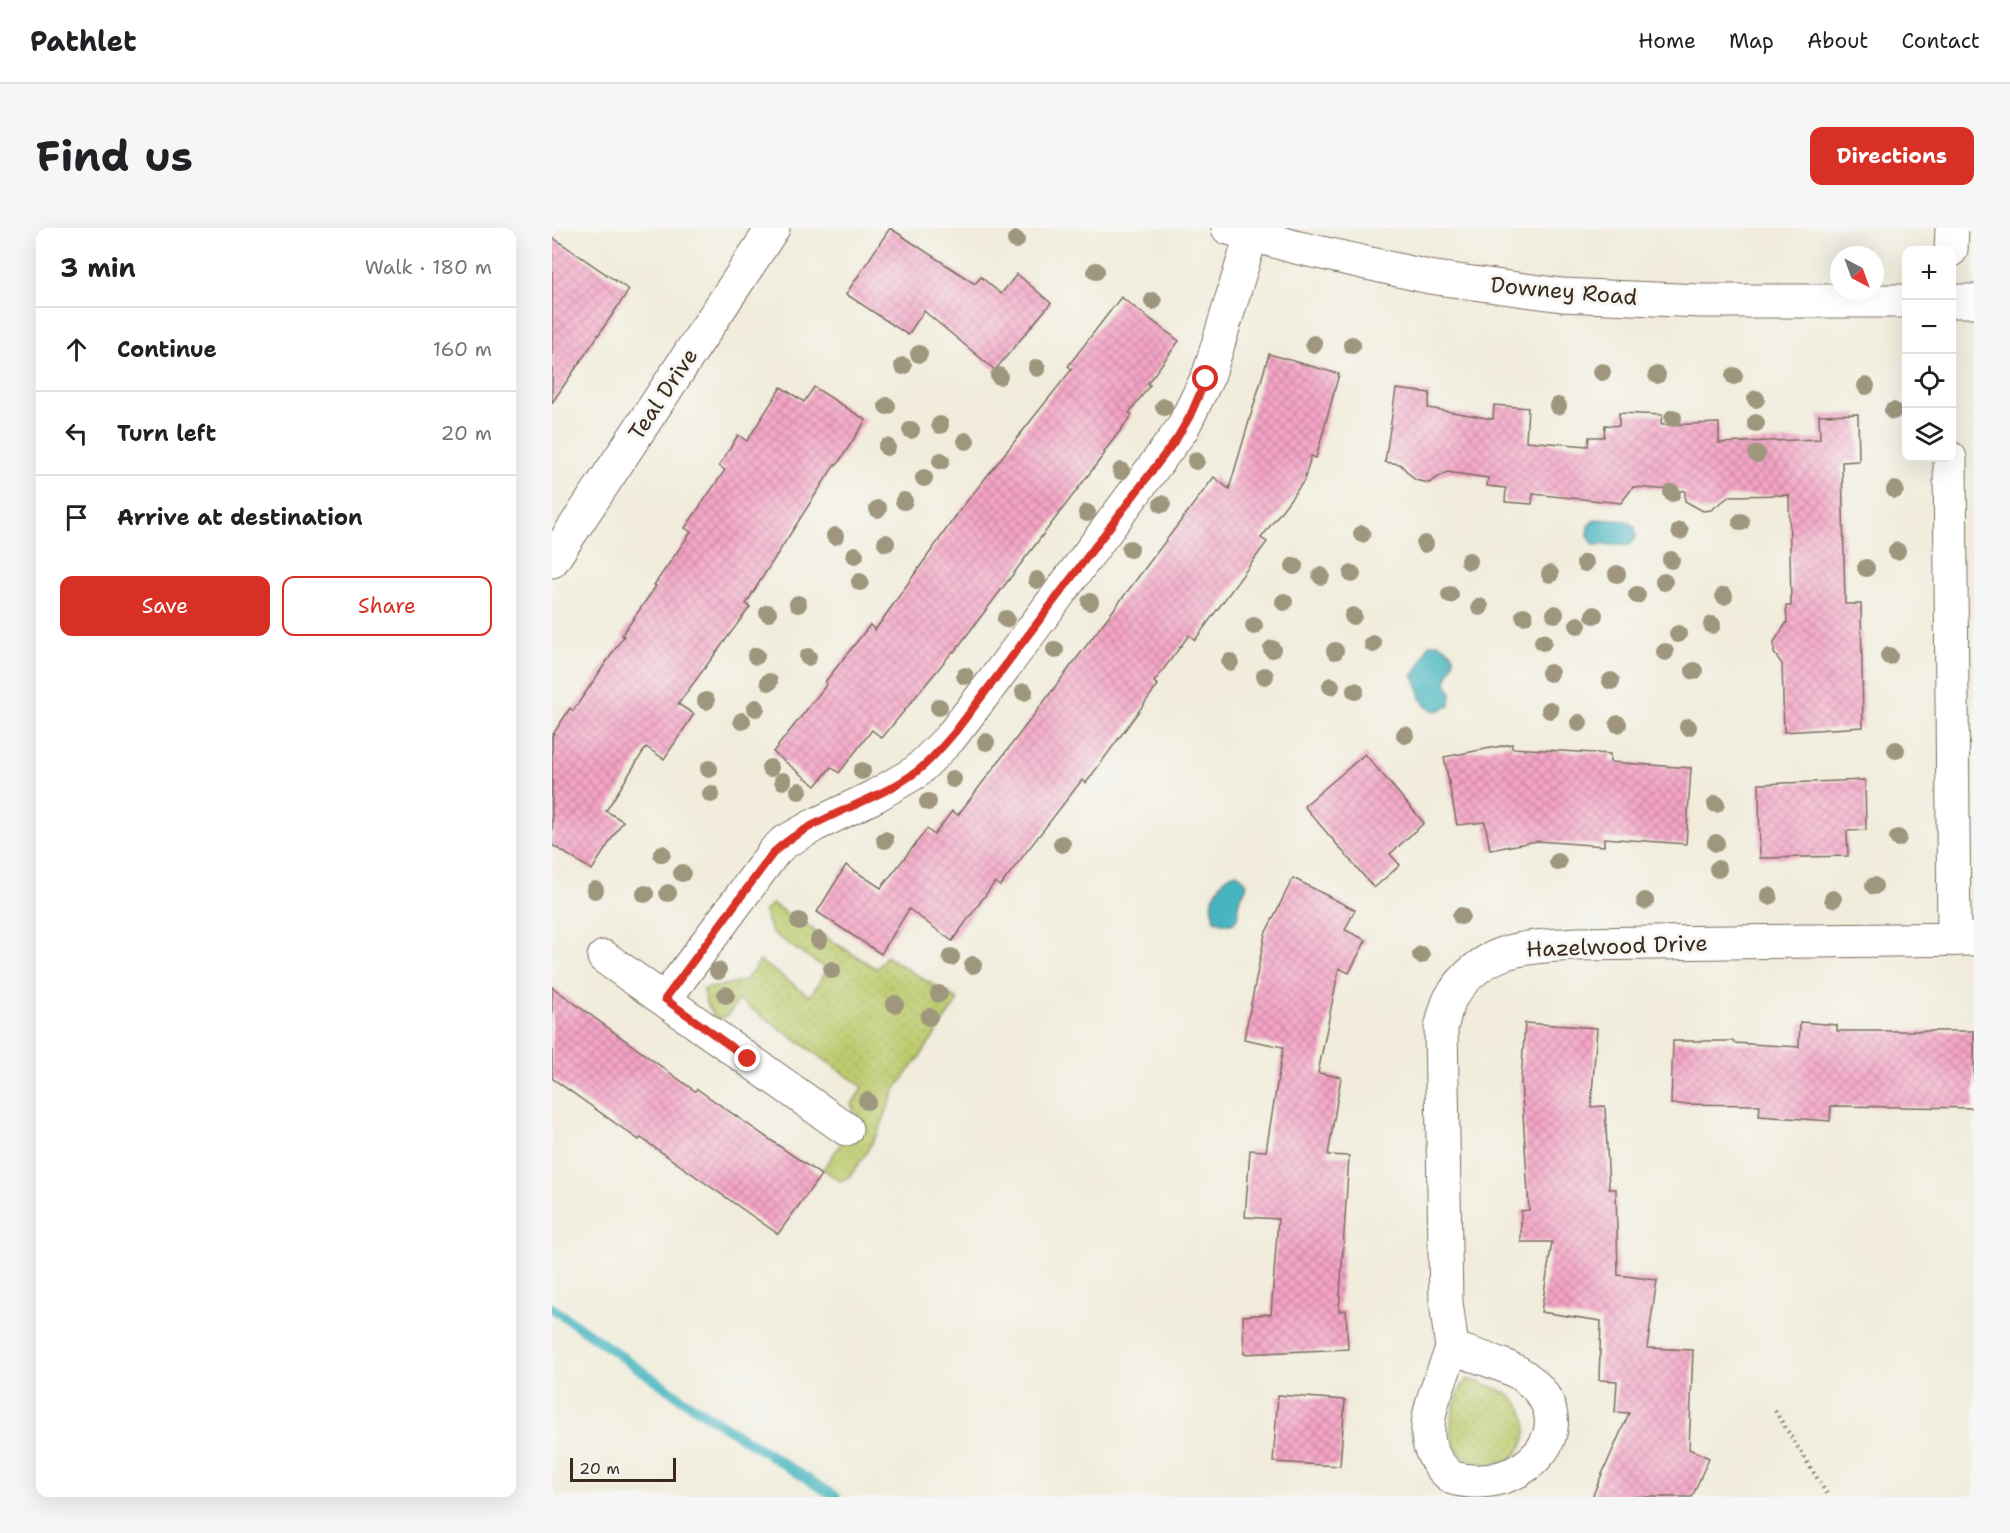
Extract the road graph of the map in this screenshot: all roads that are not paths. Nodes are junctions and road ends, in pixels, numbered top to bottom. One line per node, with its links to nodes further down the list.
1 (773, 228): 9 (street, Teal Drive)
2 (1952, 228): 4 (street)
3 (1239, 232): 5 (street, Downey Road); 12 (street)
4 (1951, 246)
5 (1902, 301)
6 (1956, 301): 7 (street)
7 (1974, 301)
8 (1950, 462): 10 (street)
9 (552, 561)
10 (1964, 939): 14 (street, Hazelwood Drive)
11 (604, 957): 12 (street)
12 (665, 999): 13 (street)
13 (846, 1129)
14 (1452, 1348): 14 (street, Hazelwood Drive)

